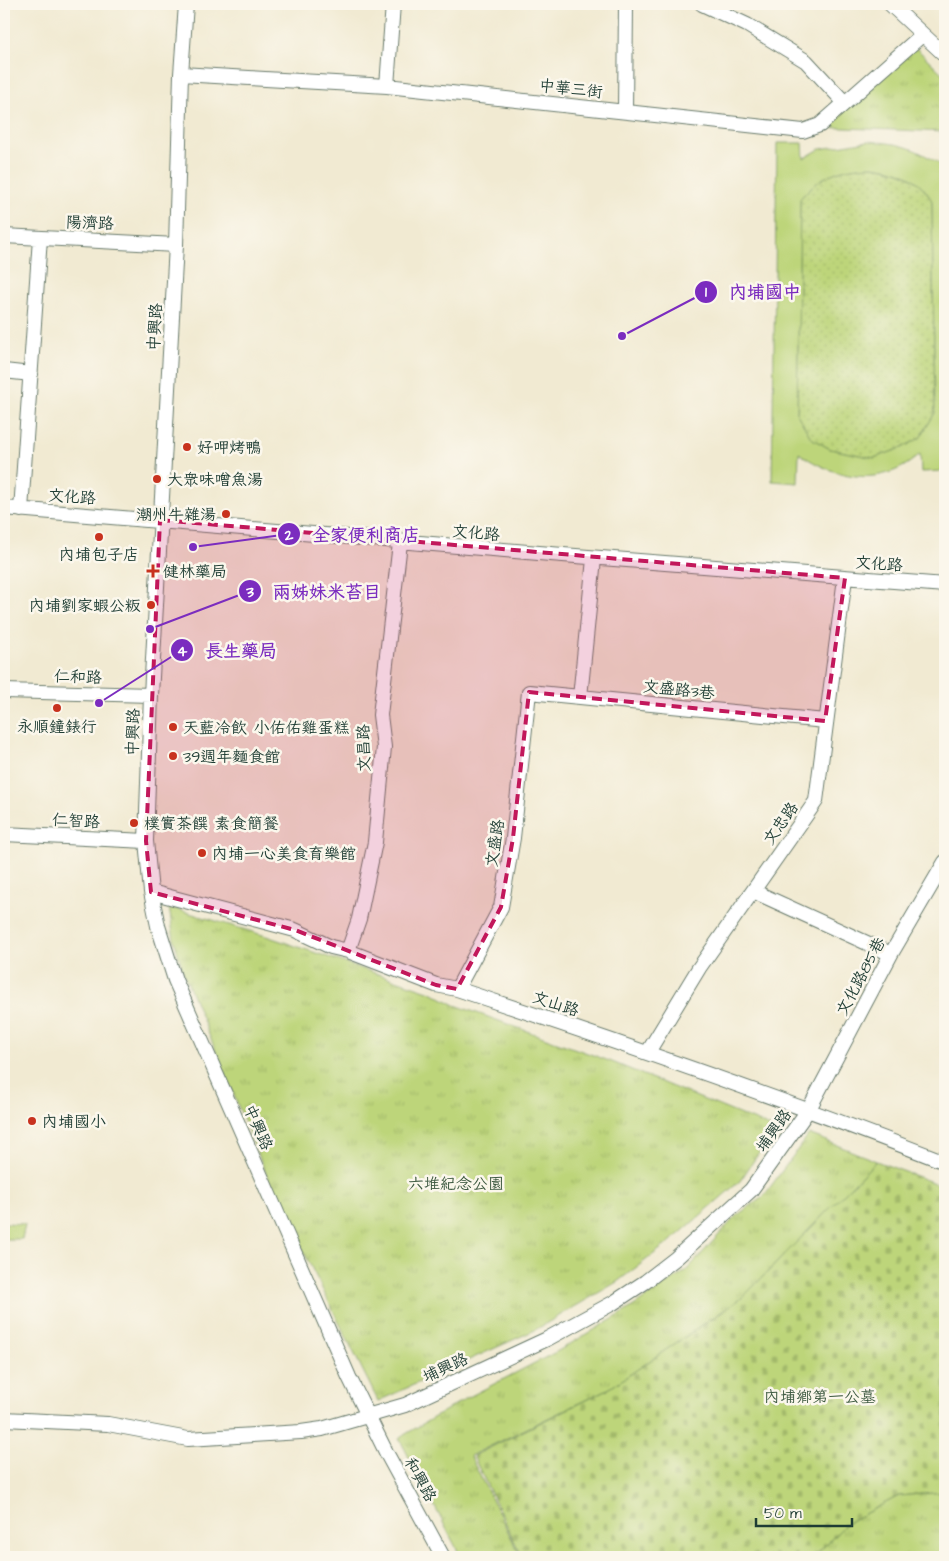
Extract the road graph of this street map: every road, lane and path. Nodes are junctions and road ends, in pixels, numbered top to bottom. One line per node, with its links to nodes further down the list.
1 (186, 4): 8 (street, 中興路)
2 (393, 4): 9 (street)
3 (626, 4): 11 (street)
4 (702, 4): 10 (street)
5 (890, 4): 6 (street)
6 (922, 35): 7 (street); 10 (street, 中華三街)
7 (945, 55)
8 (181, 74): 9 (street, 中華三街); 14 (street, 中興路)
9 (387, 86): 11 (street, 中華三街)
10 (845, 103): 11 (street, 中華三街)
11 (625, 111)
12 (4, 236): 13 (street, 陽濟路)
13 (40, 238): 14 (street, 陽濟路); 16 (street)
14 (176, 245): 19 (street, 中興路)
15 (4, 371): 16 (street)
16 (31, 374): 18 (street)
17 (4, 508): 18 (street, 文化路)
18 (21, 510): 19 (street, 文化路)
19 (160, 520): 20 (street, 文化路); 26 (street, 中興路)
20 (400, 543): 21 (street, 文化路); 34 (street, 文昌路)
21 (594, 559): 22 (street, 文化路); 27 (street)
22 (845, 578): 23 (street, 文化路); 28 (street, 文忠路)
23 (945, 585)
24 (4, 691): 26 (street, 仁和路)
25 (529, 692): 27 (street, 文盛路3巷); 36 (street, 文盛路)
26 (150, 695): 30 (street, 中興路)
27 (580, 697): 28 (street, 文盛路3巷)
28 (825, 721): 32 (street, 文忠路)
29 (4, 834): 30 (street, 仁智路)
30 (146, 841): 33 (street, 中興路)
31 (945, 862): 35 (street, 文化路85巷)
32 (753, 891): 35 (street); 37 (street, 文忠路)
33 (152, 892): 34 (street, 文山路); 40 (street, 中興路)
34 (348, 951): 36 (street, 文山路)
35 (891, 954): 38 (street, 文化路85巷)
36 (457, 989): 37 (street, 文山路)
37 (648, 1052): 38 (street, 文山路)
38 (809, 1109): 39 (street, 文山路); 40 (street, 埔興路)
39 (945, 1162)
40 (368, 1417): 41 (street, 埔興路); 42 (street, 和興路)
41 (4, 1419)
42 (443, 1557)

